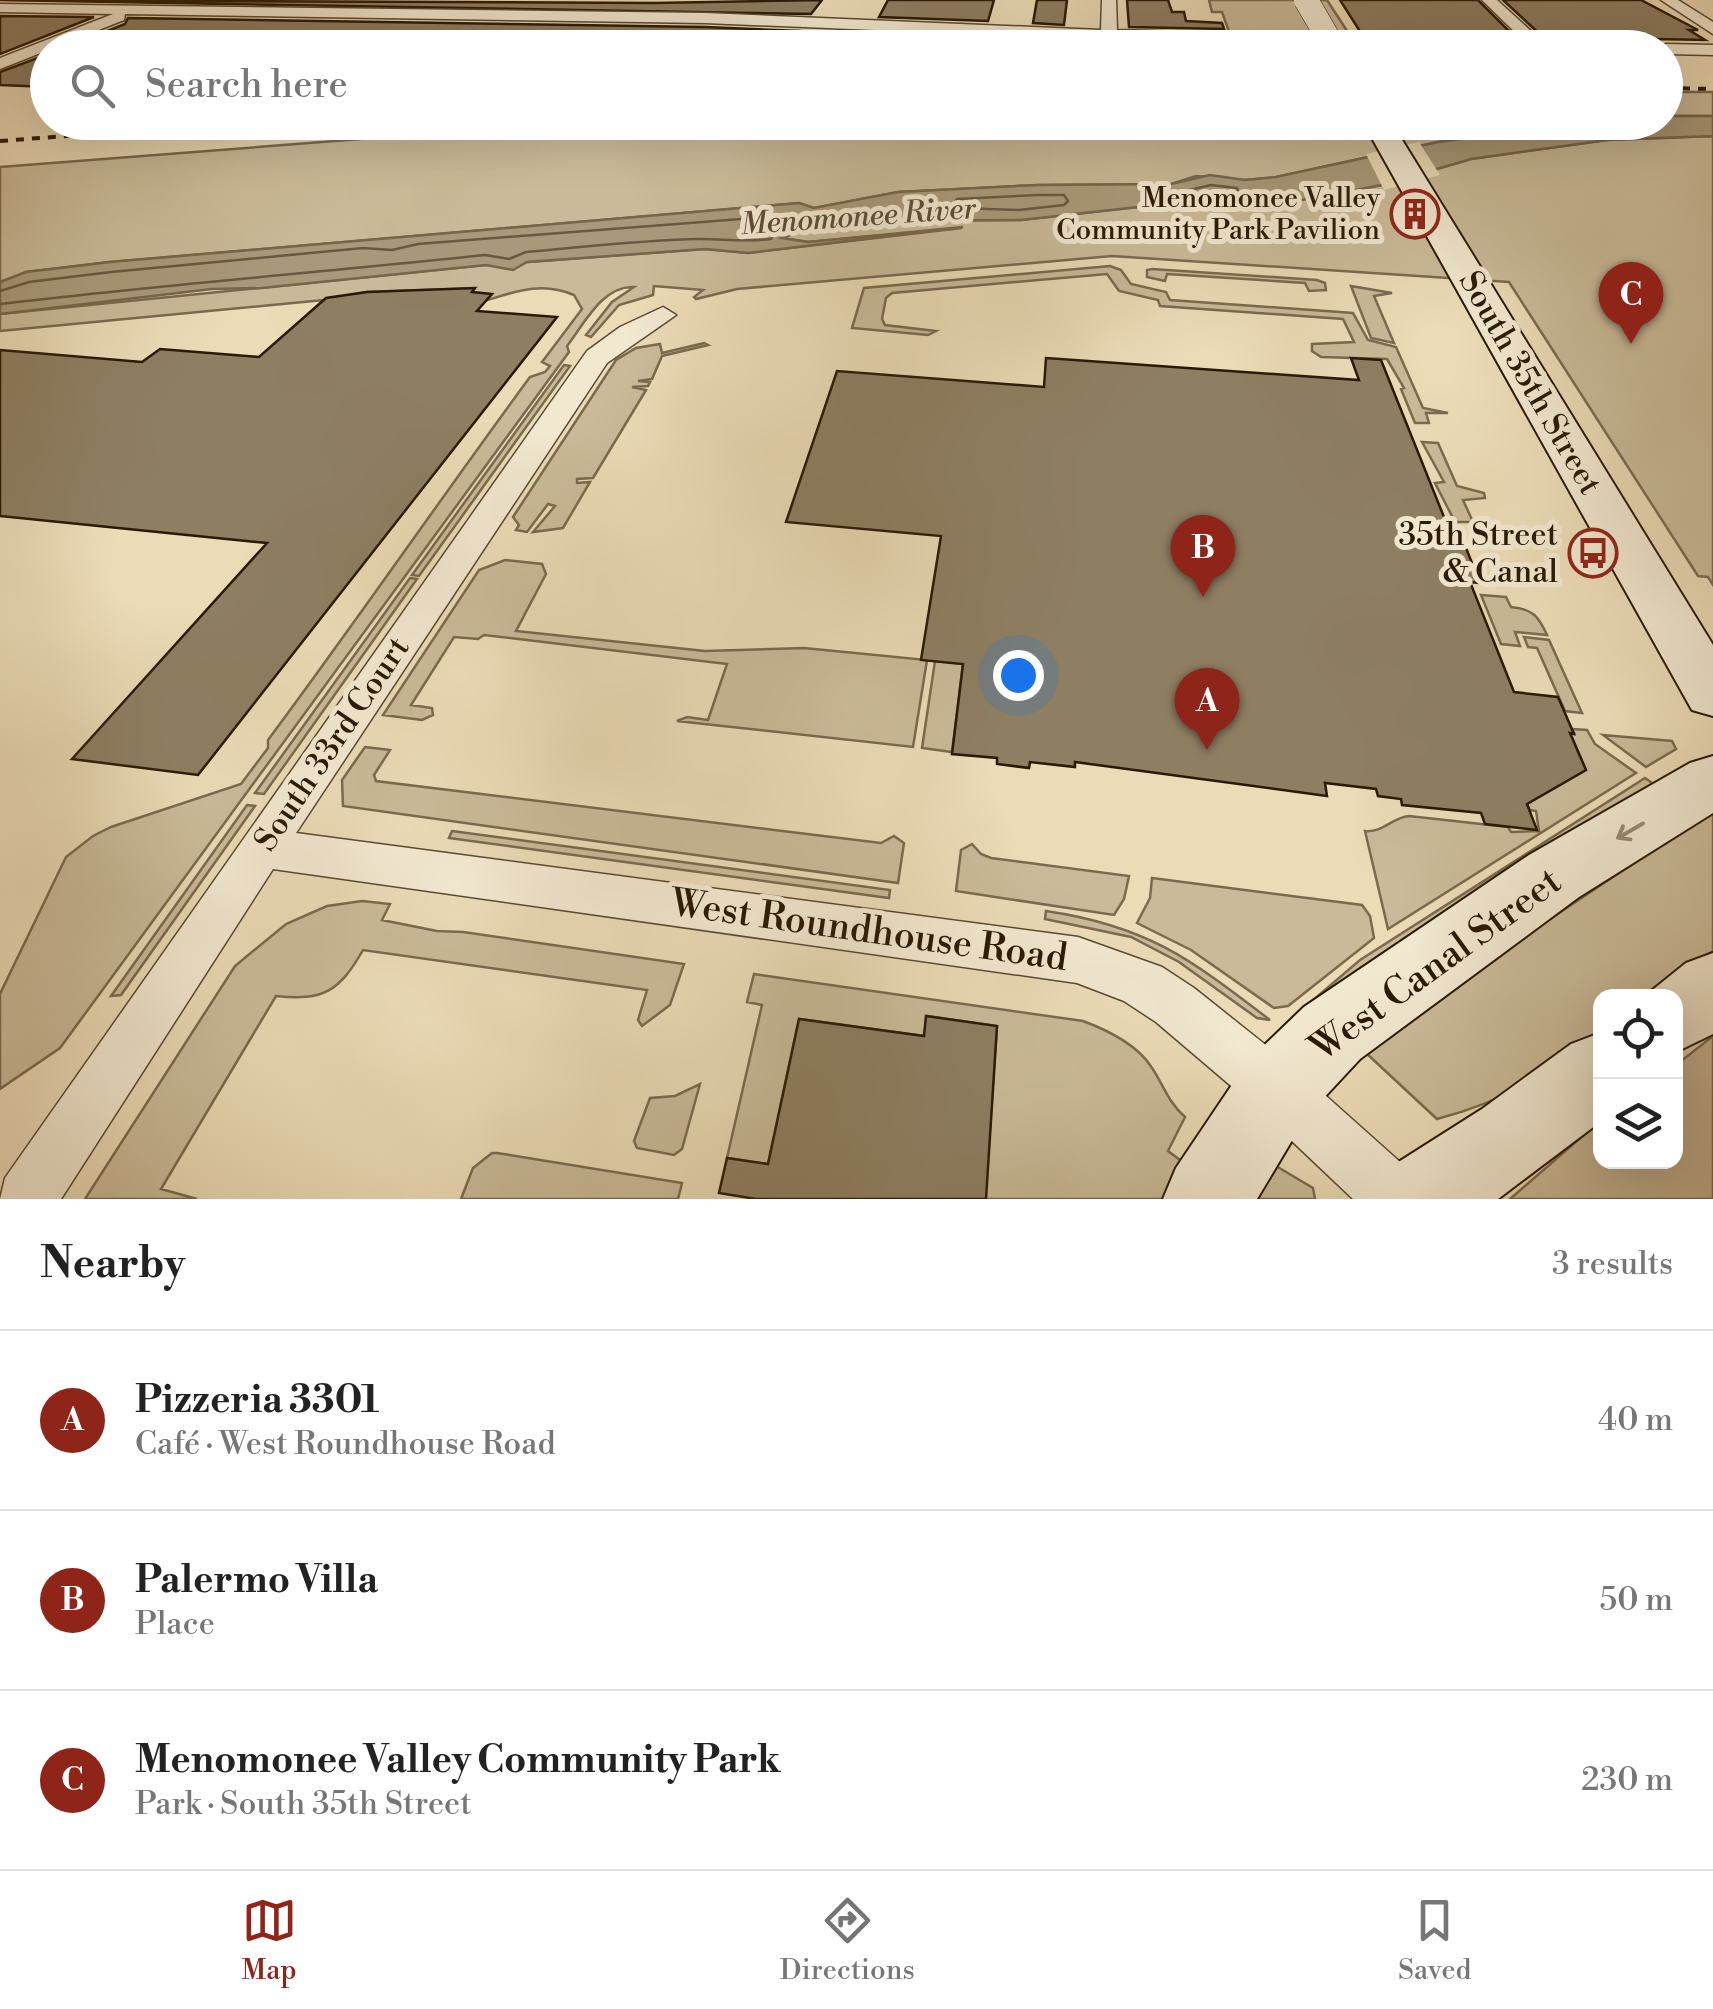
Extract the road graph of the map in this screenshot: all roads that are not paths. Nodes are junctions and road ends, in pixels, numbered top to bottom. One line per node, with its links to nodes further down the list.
1 (162, 0): 10 (street)
2 (349, 0): 11 (street)
3 (518, 0): 12 (street)
4 (1108, 0): 17 (street)
5 (1306, 0): 18 (main road, bridge)
6 (1489, 0): 19 (street)
7 (1668, 0): 14 (street)
8 (710, 7): 13 (street); 13 (street); 16 (street)
9 (0, 8): 10 (street)
10 (136, 10): 11 (street); 15 (street)
11 (323, 13): 12 (street)
12 (494, 15): 13 (street)
13 (631, 17)
14 (1713, 29)
15 (86, 30)
16 (1038, 30)
17 (1109, 30)
18 (1324, 30)
19 (1521, 30)
20 (1683, 49): 21 (street)
21 (1713, 50)
22 (30, 52): 23 (street)
23 (0, 64)
24 (1389, 140): 26 (main road, South 35th Street)
25 (664, 315): 28 (street, South 33rd Court)
26 (1713, 695)
27 (1713, 781): 32 (main road, West Canal Street, one-way to 32)
28 (262, 848): 32 (street, West Roundhouse Road); 33 (street, South 33rd Court)
29 (1713, 988): 30 (main road)
30 (1683, 1011)
31 (1593, 1077): 36 (main road)
32 (1277, 1090): 34 (main road, West Canal Street); 35 (street, West Roundhouse Road)
33 (26, 1199)
34 (1207, 1199)
35 (1397, 1199)
36 (1420, 1199)

